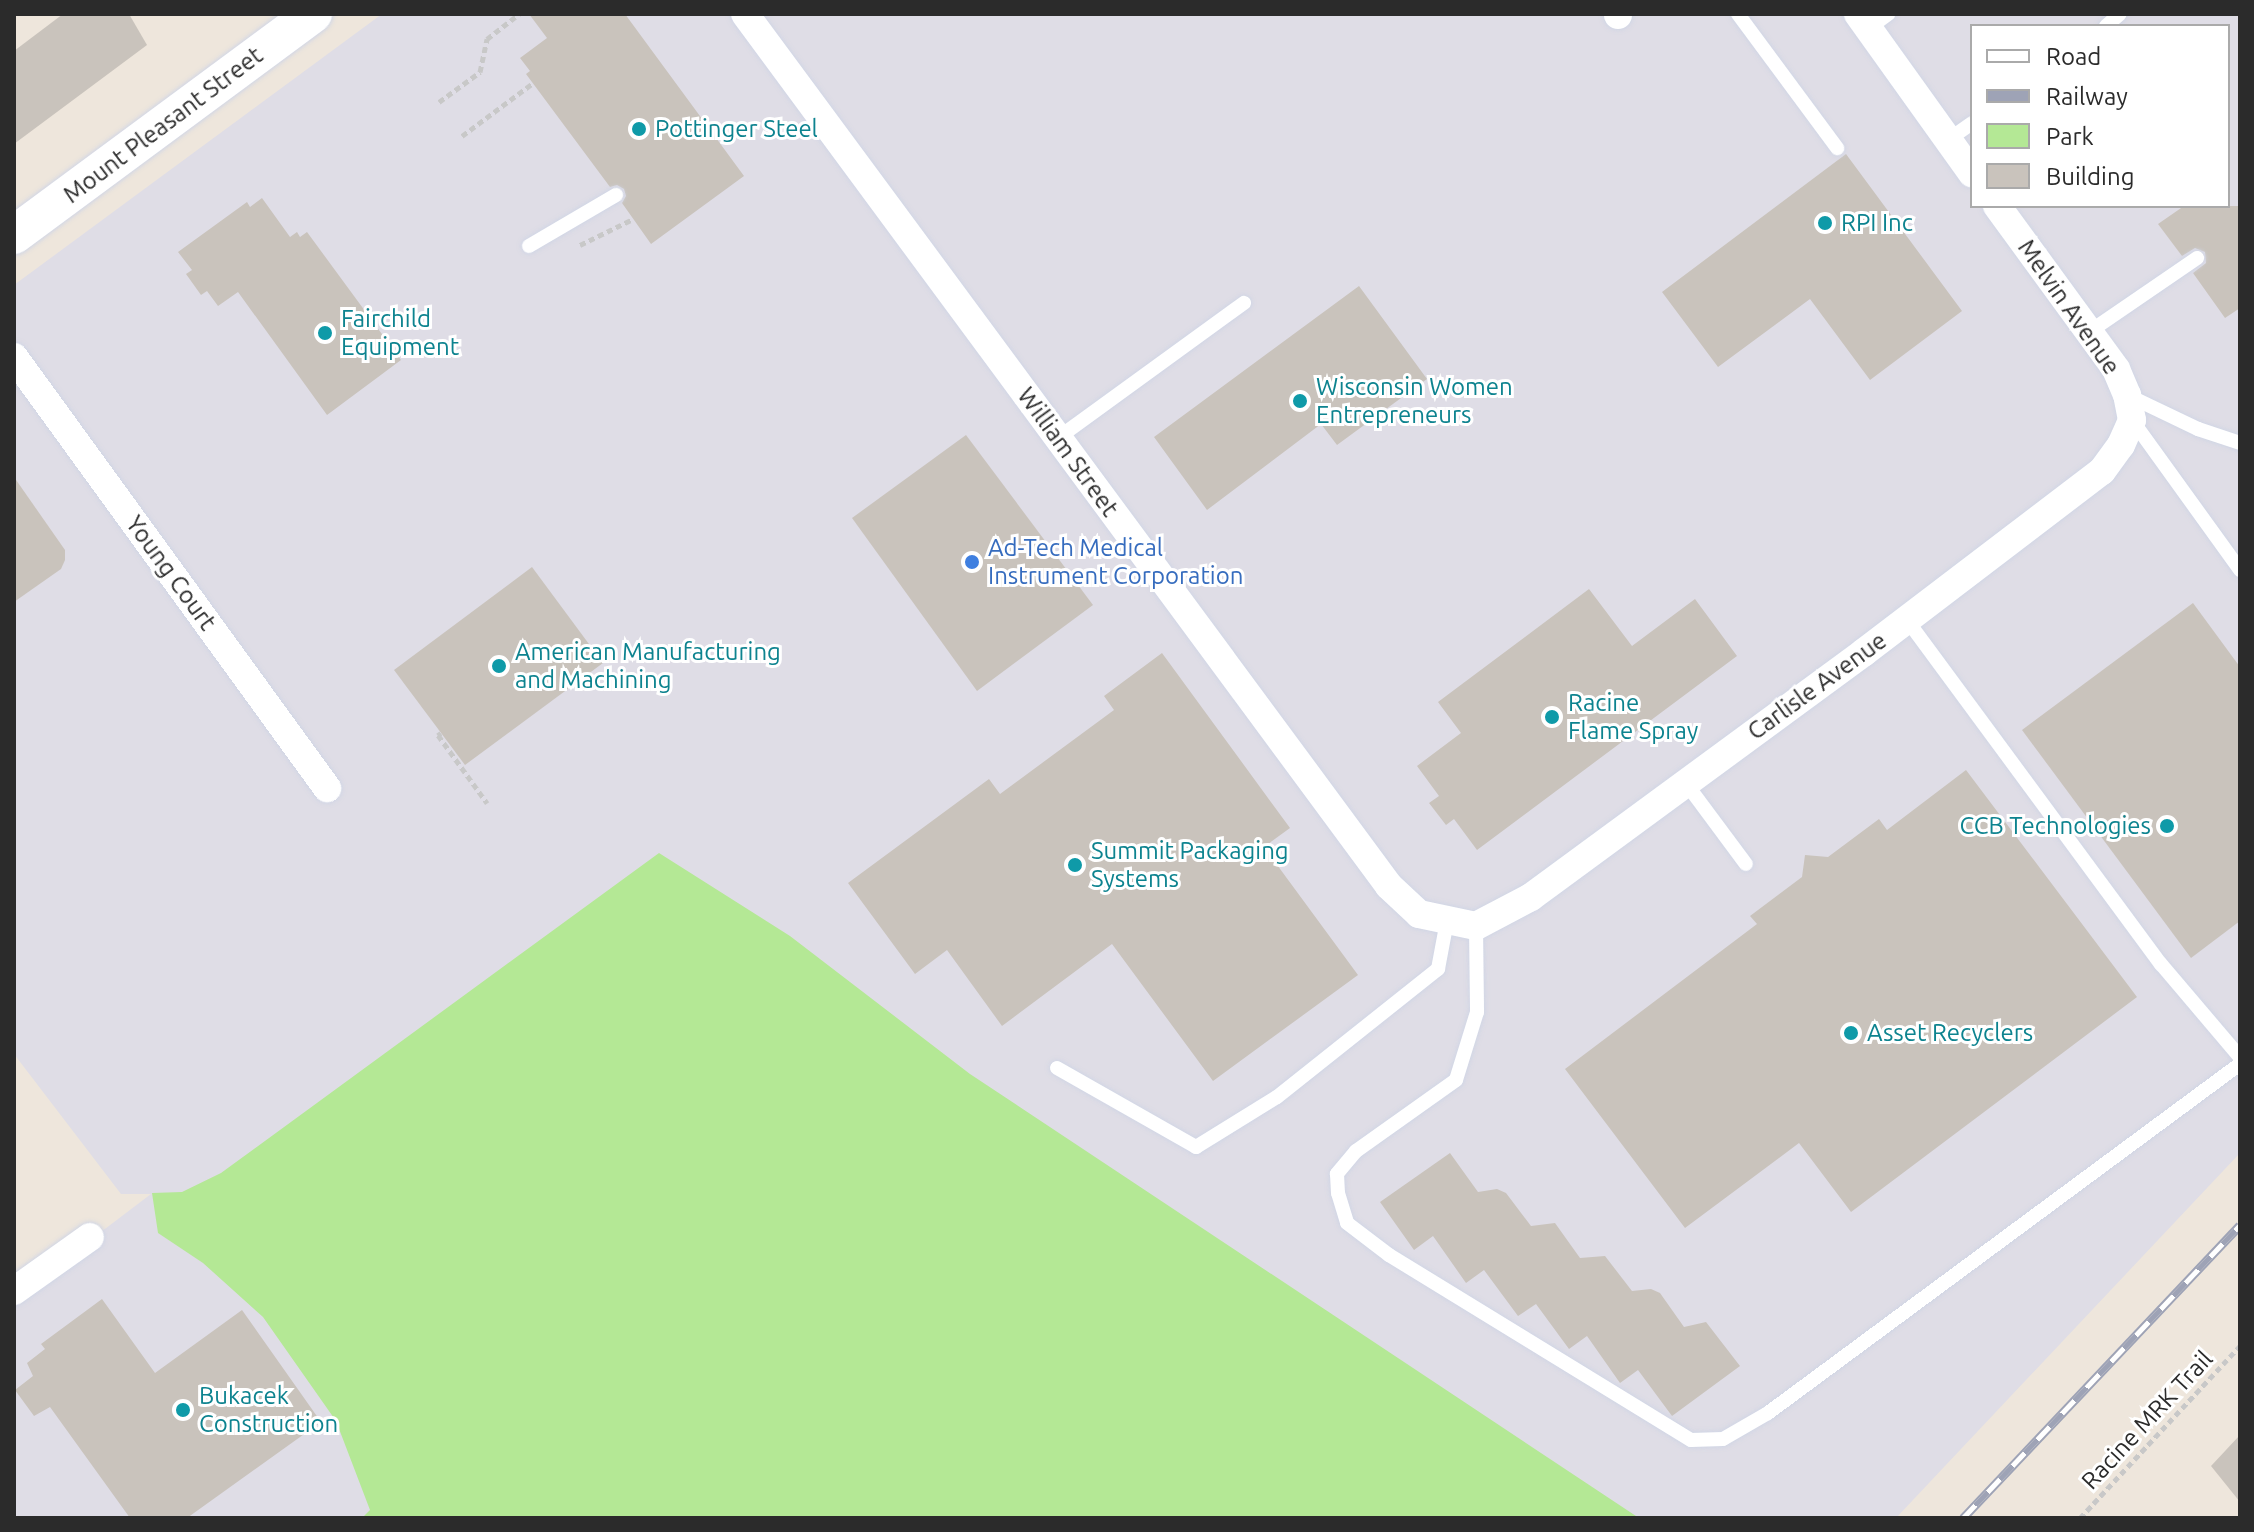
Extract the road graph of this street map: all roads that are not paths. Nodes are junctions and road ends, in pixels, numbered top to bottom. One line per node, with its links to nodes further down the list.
1 (313, 14): 11 (street, Mount Pleasant Street)
2 (745, 14): 18 (street, William Street)
3 (1738, 14): 7 (lane)
4 (1872, 19): 6 (street)
5 (1970, 124): 6 (lane)
6 (1948, 140): 8 (street)
7 (1837, 148)
8 (1970, 170)
9 (616, 195): 12 (lane)
10 (1998, 208): 15 (street, Melvin Avenue)
11 (14, 235)
12 (529, 246)
13 (2197, 258): 15 (lane)
14 (1244, 303): 18 (lane)
15 (2089, 332): 17 (street, Melvin Avenue)
16 (14, 357): 23 (street, Young Court)
17 (2129, 407): 19 (lane); 20 (lane, Melvin Avenue); 21 (street, Carlisle Avenue)
18 (1058, 438): 25 (street, William Street)
19 (2240, 443)
20 (2240, 570)
21 (1907, 620): 22 (street, Carlisle Avenue); 27 (lane)
22 (1685, 782): 24 (lane); 26 (street, Carlisle Avenue)
23 (327, 788)
24 (1746, 864)
25 (1447, 921): 26 (street, William Street); 29 (lane)
26 (1476, 926): 28 (lane)
27 (2240, 1057)
28 (2240, 1064)
29 (1057, 1068)
30 (90, 1237): 31 (street)
31 (14, 1291)

